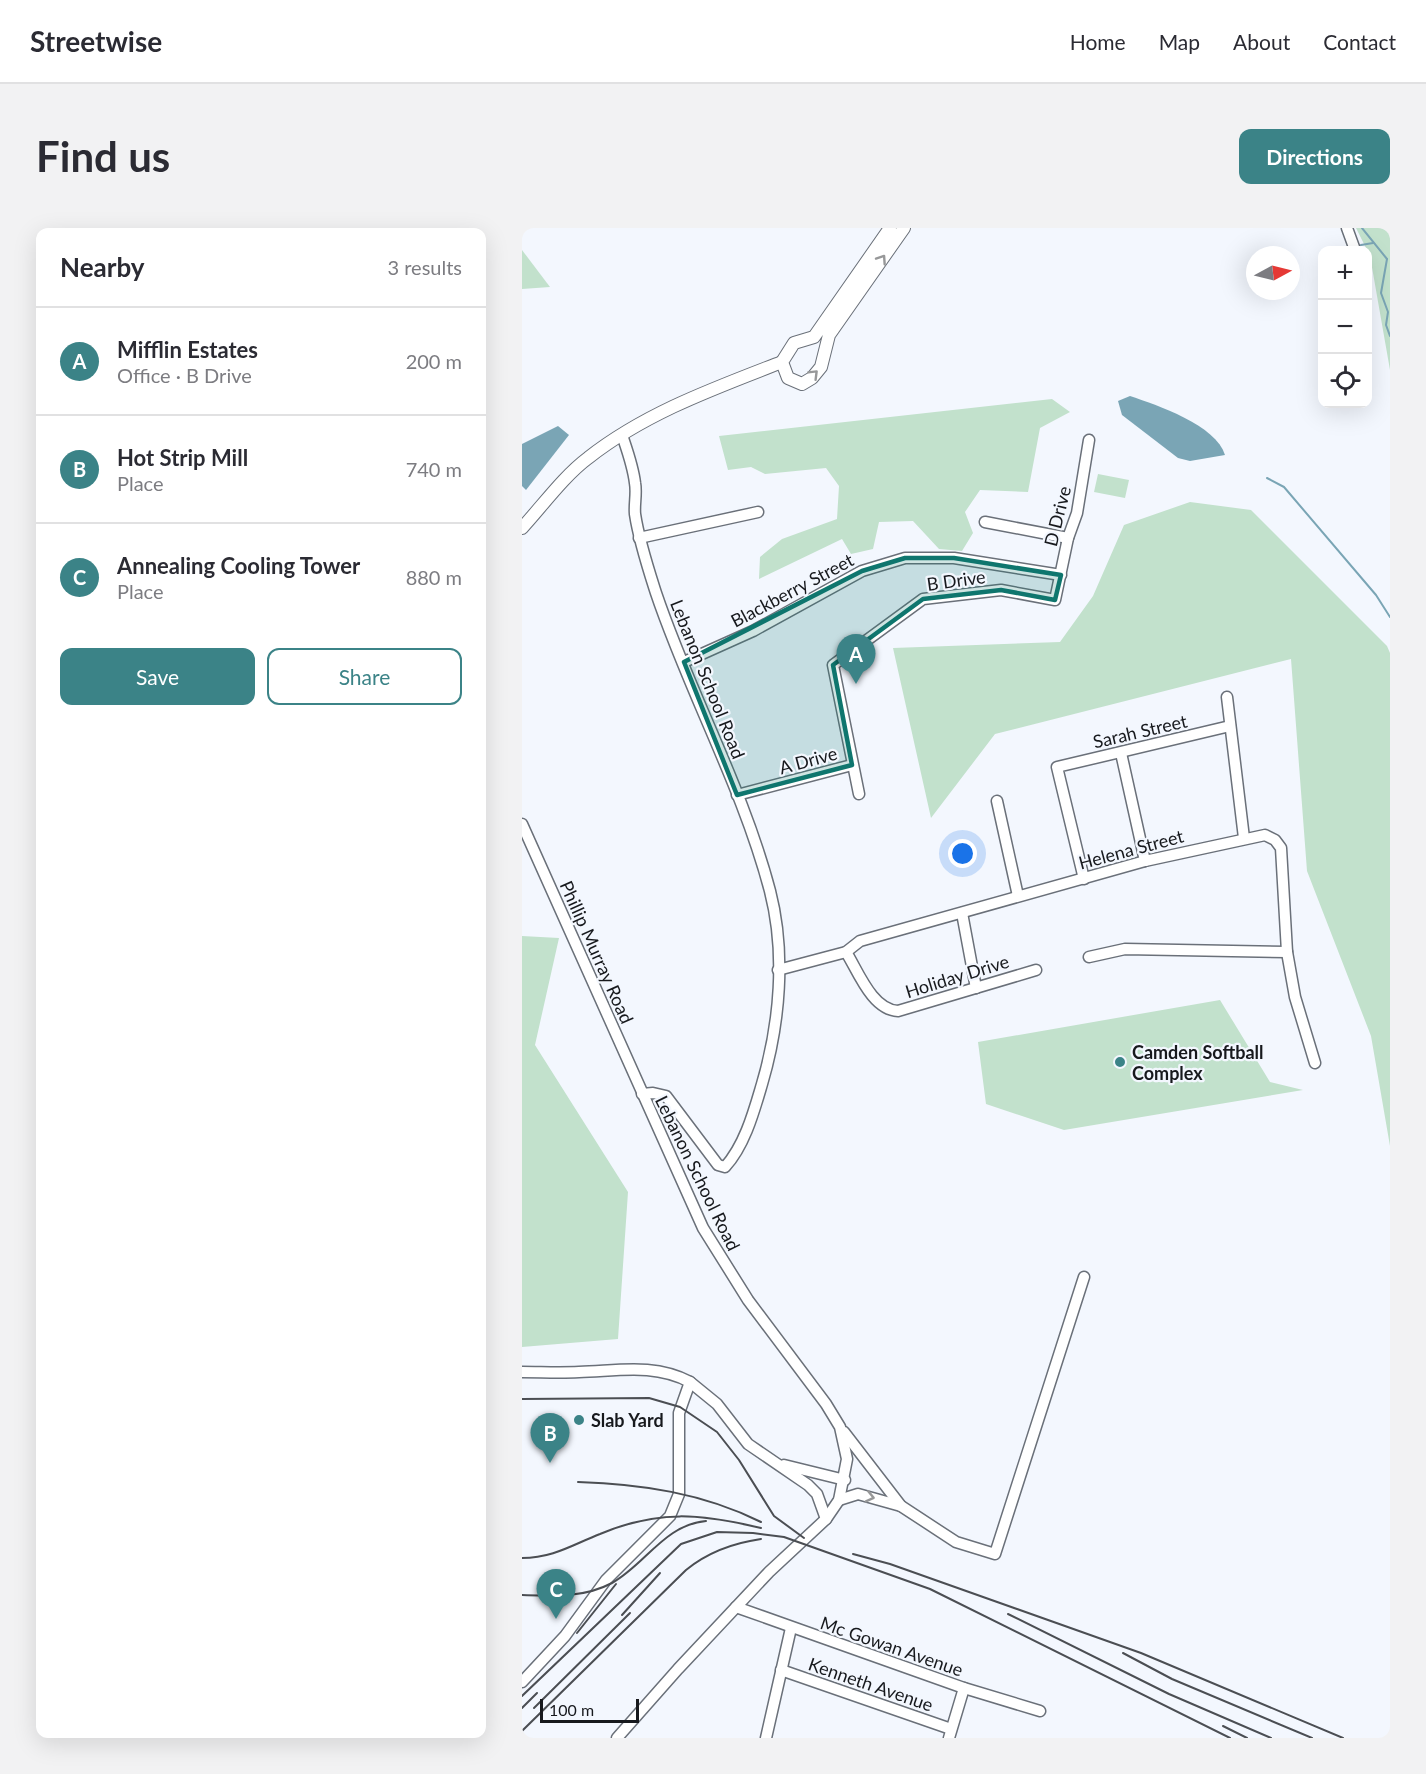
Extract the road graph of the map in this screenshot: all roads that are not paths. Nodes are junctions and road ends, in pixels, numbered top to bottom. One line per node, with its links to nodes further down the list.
1 (904, 228): 3 (main road)
2 (1347, 228): 4 (street)
3 (892, 234): 5 (main road); 5 (main road, one-way to 3)
4 (1353, 246)
5 (782, 362): 6 (main road)
6 (622, 435): 10 (main road); 11 (street, Lebanon School Road)
7 (1089, 440): 12 (street, D Drive)
8 (758, 512): 11 (street)
9 (985, 522): 12 (street)
10 (522, 528)
11 (639, 538): 15 (street, Lebanon School Road)
12 (1068, 538): 13 (street, D Drive)
13 (1060, 575): 14 (street, D Drive); 15 (street, Blackberry Street)
14 (1055, 600): 19 (street, B Drive)
15 (684, 662): 21 (street, Lebanon School Road)
16 (1227, 697): 17 (street)
17 (1230, 726): 18 (street, Sarah Street); 24 (street)
18 (1121, 753): 25 (street); 26 (street, Sarah Street)
19 (852, 765): 20 (street, B Drive); 21 (street, A Drive)
20 (859, 794)
21 (737, 795): 32 (street, Lebanon School Road)
22 (997, 801): 27 (street)
23 (522, 824): 36 (street, Phillip Murray Road)
24 (1244, 838): 25 (street, Helena Street); 30 (street, Helena Street)
25 (1145, 861): 26 (street, Helena Street)
26 (1084, 879): 27 (street, Helena Street)
27 (1018, 896): 28 (street, Helena Street)
28 (962, 913): 29 (street, Helena Street); 34 (street)
29 (846, 952): 32 (street, Helena Street); 34 (street, Holiday Drive)
30 (1287, 952): 31 (street); 35 (street, Helena Street)
31 (1089, 957)
32 (778, 970): 36 (street, Lebanon School Road)
33 (1036, 970): 34 (street, Holiday Drive)
34 (976, 988)
35 (1316, 1064)
36 (642, 1094): 40 (street, Lebanon School Road)
37 (1084, 1277): 44 (street)
38 (522, 1372): 39 (street)
39 (690, 1382): 41 (street); 49 (street)
40 (840, 1427): 42 (street, Lebanon School Road); 44 (street)
41 (773, 1463): 42 (street); 45 (street)
42 (845, 1480): 43 (street, Lebanon School Road)
43 (839, 1500): 44 (street, one-way to 44); 45 (street, Lebanon School Road)
44 (901, 1506)
45 (826, 1519): 46 (street, Lebanon School Road)
46 (736, 1607): 47 (street, Mc Gowan Avenue); 53 (street, Lebanon School Road)
47 (791, 1628): 48 (street); 50 (street, Mc Gowan Avenue)
48 (781, 1670): 52 (street, Kenneth Avenue); 54 (street)
49 (522, 1682)
50 (964, 1688): 51 (street, Mc Gowan Avenue); 52 (street)
51 (1040, 1711)
52 (950, 1733)
53 (617, 1738)
54 (766, 1738)

